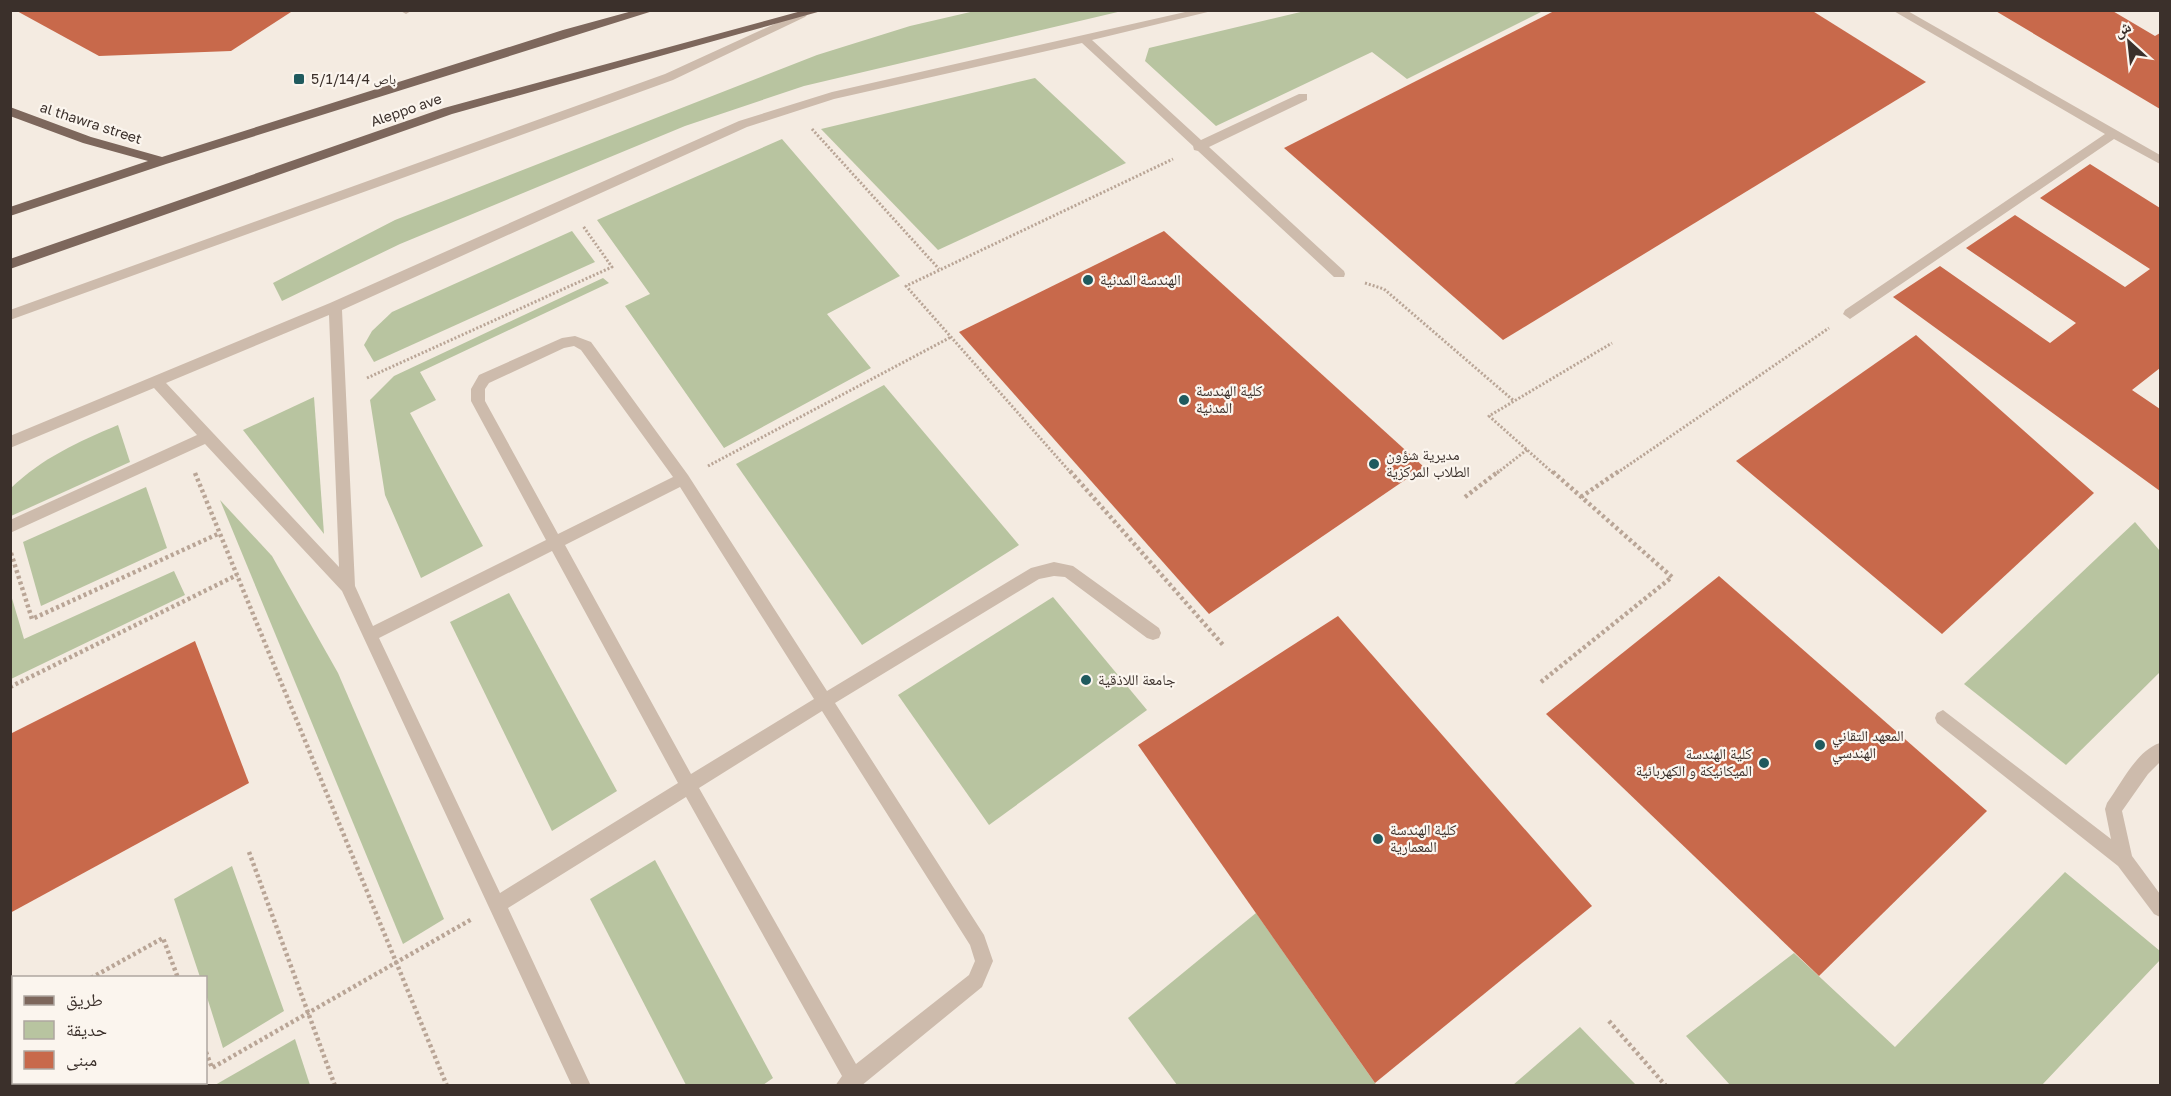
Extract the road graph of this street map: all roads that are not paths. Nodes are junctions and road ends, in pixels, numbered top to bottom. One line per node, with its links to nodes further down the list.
1 (651, 10): 12 (main road, Aleppo ave)
2 (820, 10): 5 (main road, Aleppo ave)
3 (1211, 10): 6 (street)
4 (1897, 10): 9 (street)
5 (801, 15): 14 (main road, Aleppo ave); 18 (street)
6 (1083, 38): 10 (street); 16 (street)
7 (1303, 97): 10 (street)
8 (10, 111): 12 (main road, al thawra street)
9 (2113, 134): 11 (street); 17 (street)
10 (1198, 147): 15 (street)
11 (2160, 160)
12 (162, 161): 13 (main road, Aleppo ave)
13 (10, 212)
14 (10, 264)
15 (1339, 274)
16 (335, 307): 19 (street); 25 (street)
17 (1850, 314)
18 (10, 315)
19 (157, 382): 20 (street); 21 (street)
20 (208, 436): 23 (street); 25 (street)
21 (10, 442)
22 (683, 479): 24 (street); 24 (street); 28 (street)
23 (10, 527)
24 (554, 541): 27 (street); 31 (street)
25 (347, 586): 27 (street)
26 (1153, 633): 28 (street)
27 (370, 635): 33 (street)
28 (824, 701): 31 (street); 35 (street)
29 (1943, 718): 32 (street)
30 (2160, 751): 32 (street)
31 (688, 785): 33 (street); 35 (street)
32 (2124, 860): 34 (street)
33 (497, 905): 36 (street)
34 (2160, 908)
35 (849, 1082)
36 (582, 1086)

